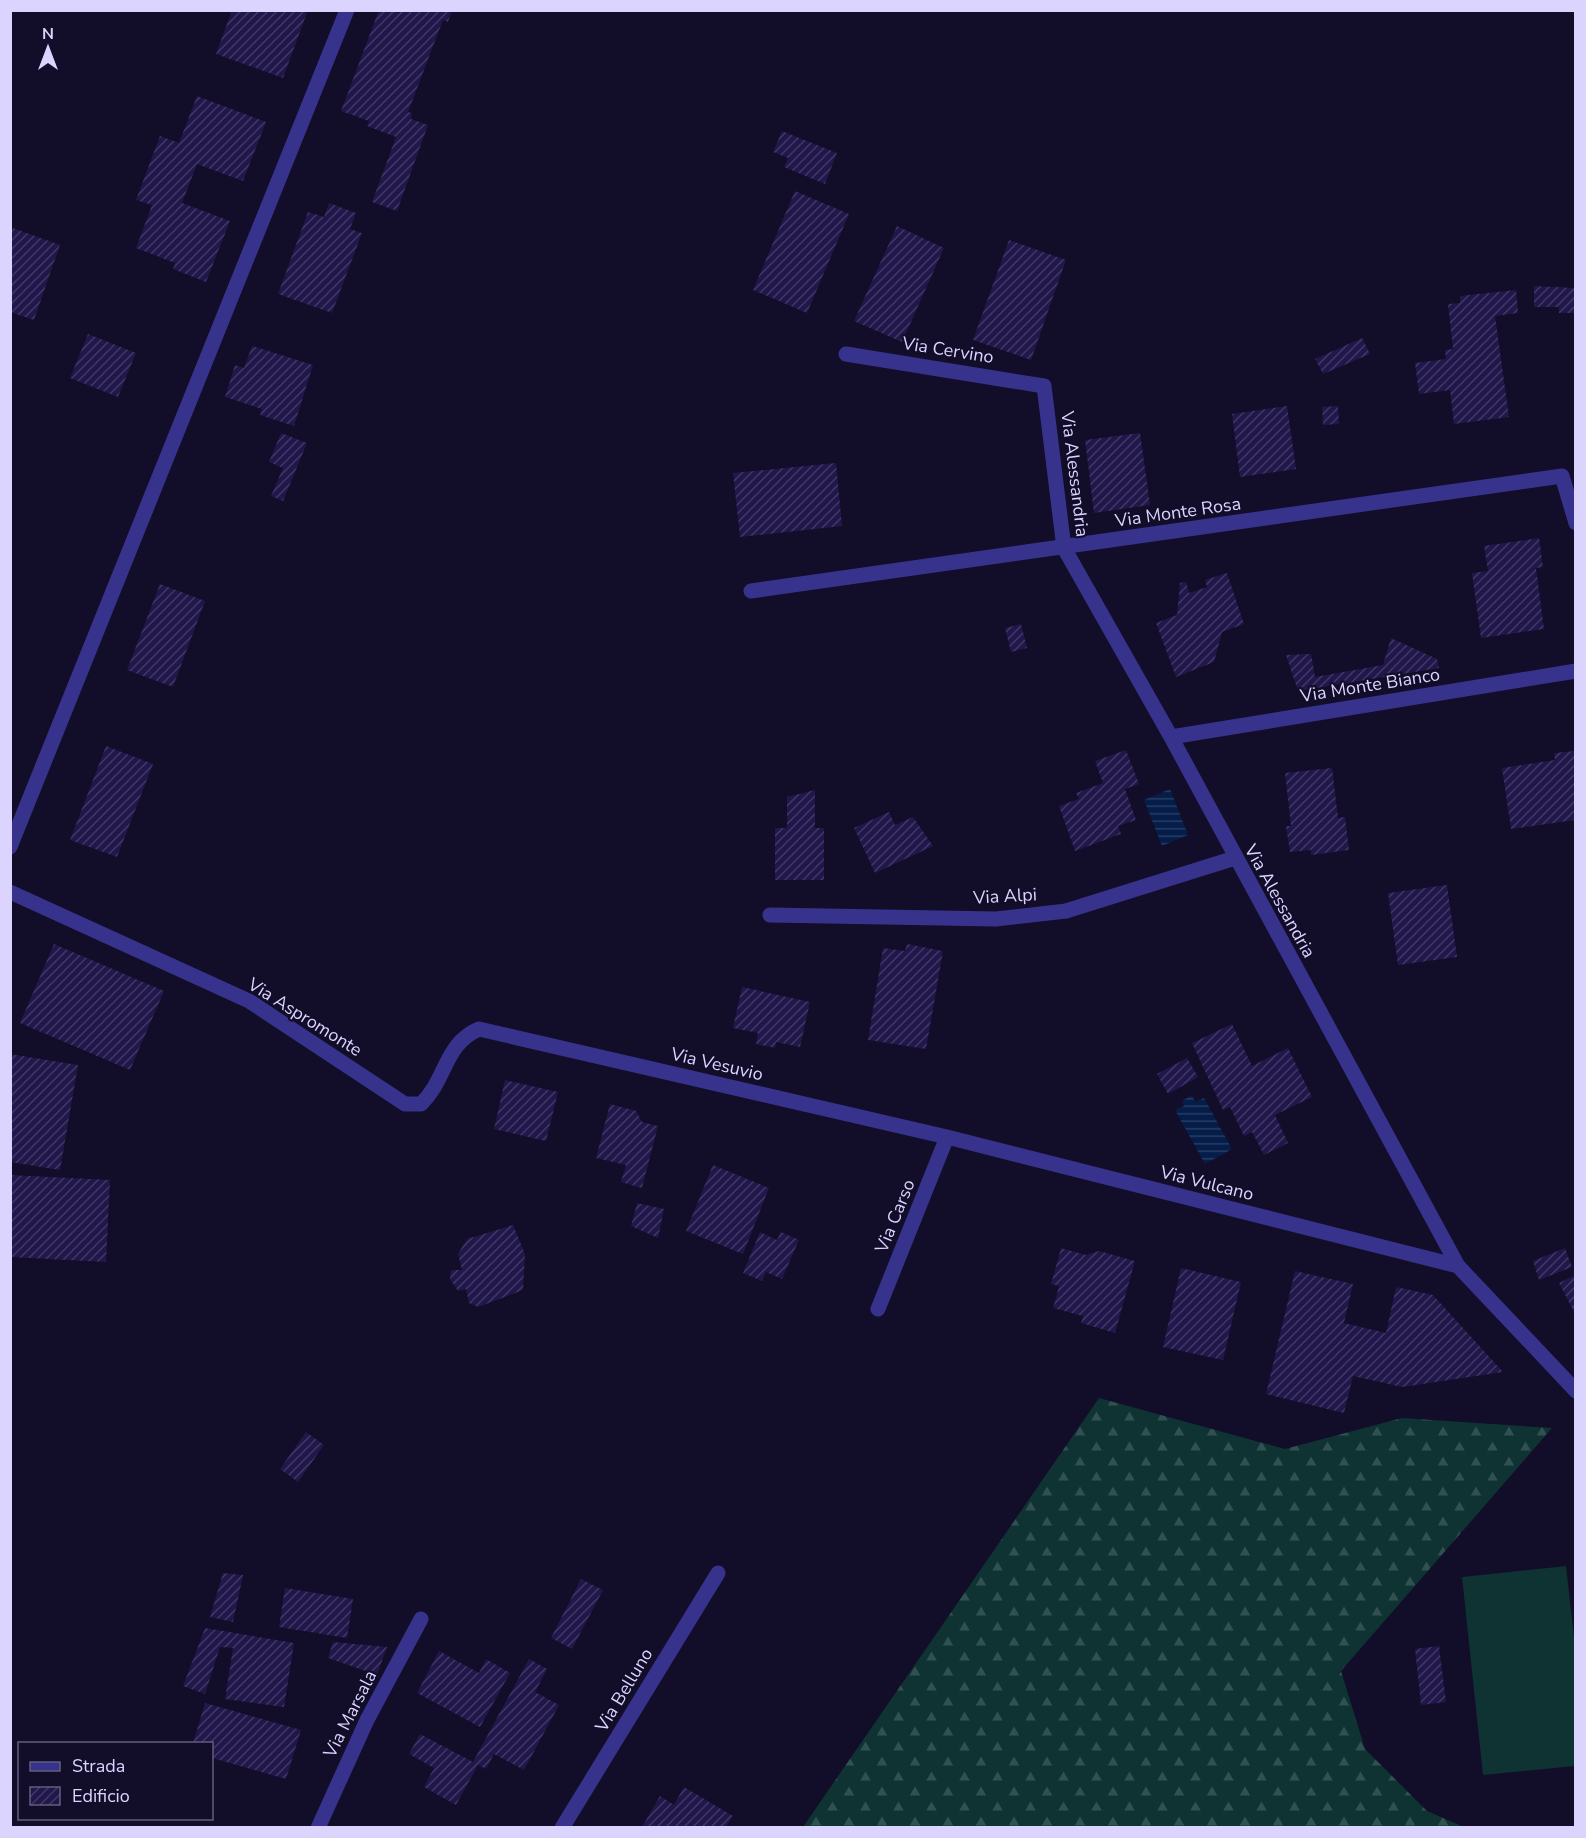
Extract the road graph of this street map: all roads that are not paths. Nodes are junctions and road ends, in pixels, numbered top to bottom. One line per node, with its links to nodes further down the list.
1 (347, 10): 9 (street)
2 (846, 354): 3 (street, Via Cervino)
3 (1044, 386): 5 (street, Via Alessandria)
4 (1575, 523): 5 (street, Via Monte Rosa)
5 (1064, 548): 6 (street, Via Monte Rosa); 8 (street, Via Alessandria)
6 (751, 591)
7 (1575, 671): 8 (street, Via Monte Bianco)
8 (1171, 737): 10 (street, Via Alessandria)
9 (10, 847)
10 (1235, 858): 12 (street, Via Alpi); 15 (street, Via Alessandria)
11 (10, 892): 13 (street, Via Aspromonte)
12 (770, 915)
13 (479, 1029): 14 (street, Via Vesuvio)
14 (947, 1137): 15 (street, Via Vulcano); 16 (street, Via Carso)
15 (1458, 1266): 17 (street, Via Alessandria)
16 (878, 1309)
17 (1575, 1391)
18 (718, 1573): 21 (street, Via Belluno)
19 (421, 1619): 20 (street, Via Marsala)
20 (318, 1827)
21 (562, 1827)

